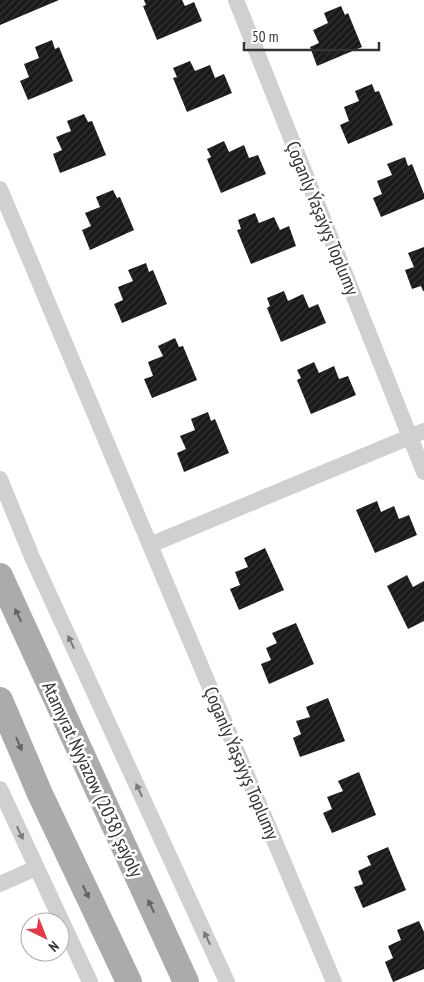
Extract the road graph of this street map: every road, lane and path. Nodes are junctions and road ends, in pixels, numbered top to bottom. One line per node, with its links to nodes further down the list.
1 (236, 0): 3 (street, Çoganly Ýaşaýyş Toplumy)
2 (0, 189): 6 (street, Çoganly Ýaşaýyş Toplumy)
3 (417, 434): 4 (street, Çoganly Ýaşaýyş Toplumy); 6 (street)
4 (424, 472)
5 (0, 479): 15 (street, one-way to 5)
6 (150, 544): 16 (street, Çoganly Ýaşaýyş Toplumy)
7 (0, 576): 14 (main road, Atamyrat Nyýazow (2038) şaýoly, one-way to 7)
8 (0, 700): 13 (main road, one-way to 13)
9 (0, 789): 10 (street, one-way to 10)
10 (36, 868): 11 (street); 12 (street)
11 (0, 884)
12 (90, 982)
13 (129, 982)
14 (186, 982)
15 (227, 982)
16 (334, 982)

